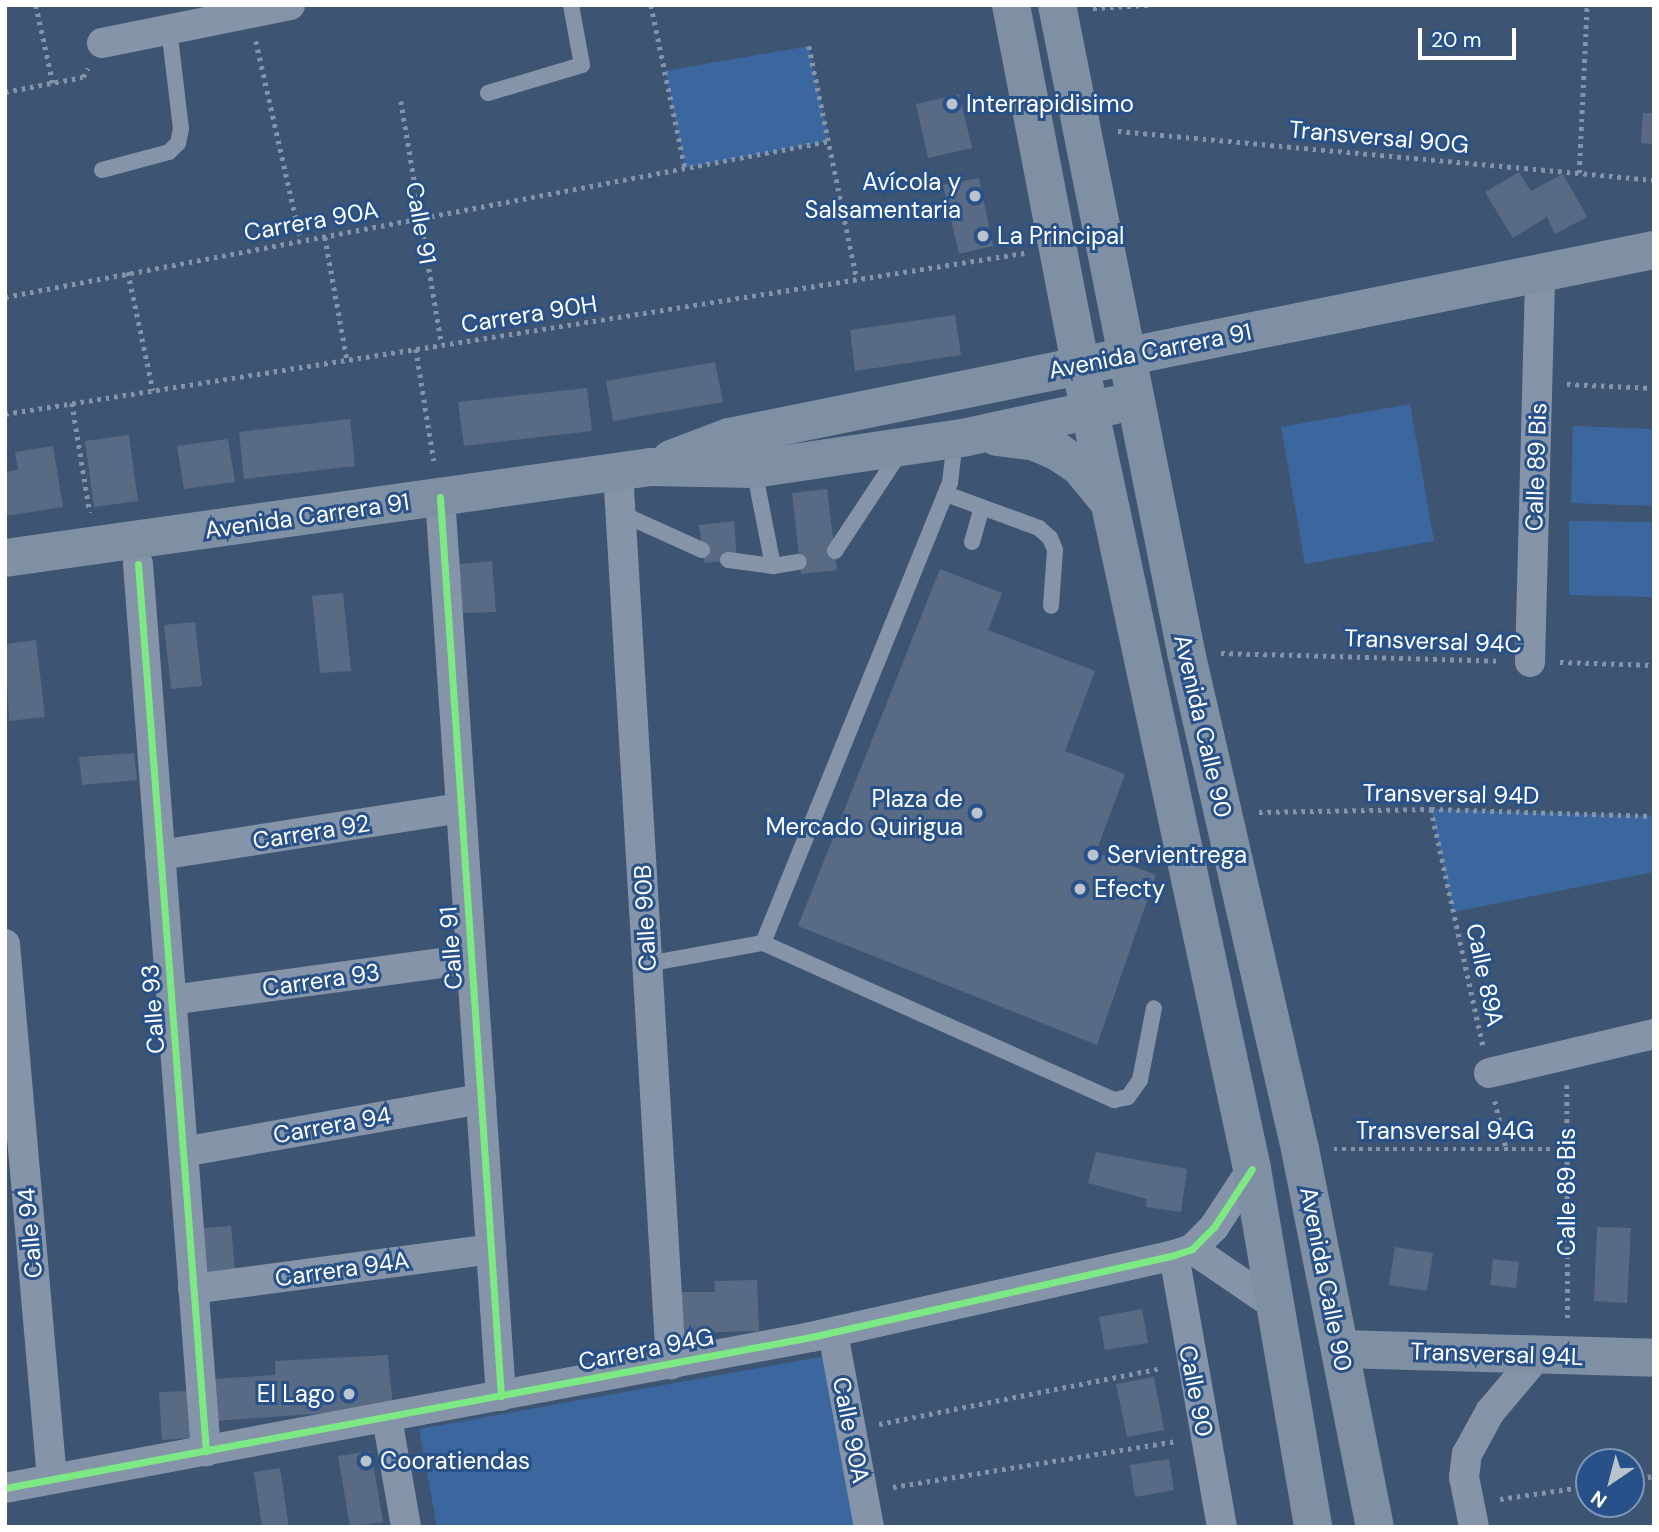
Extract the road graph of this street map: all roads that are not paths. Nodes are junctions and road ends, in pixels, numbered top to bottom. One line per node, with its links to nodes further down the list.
1 (290, 5): 5 (street)
2 (571, 5): 7 (lane)
3 (1011, 5): 12 (main road, Avenida Calle 90)
4 (1057, 6): 11 (main road, Avenida Calle 90)
5 (169, 29): 6 (street); 8 (lane)
6 (102, 43)
7 (488, 93)
8 (102, 170)
9 (1654, 250): 10 (main road, Avenida Carrera 91)
10 (1540, 272): 11 (main road, Avenida Carrera 91); 33 (street, Calle 89 Bis)
11 (1124, 356): 12 (main road, Avenida Carrera 91); 13 (main road, Avenida Calle 90)
12 (1080, 365): 14 (main road, Avenida Calle 90); 17 (main road, Avenida Carrera 91)
13 (1134, 401): 14 (main road, Avenida Carrera 91); 52 (main road, Avenida Calle 90)
14 (1090, 411): 15 (main road, Avenida Carrera 91); 21 (main road, Avenida Calle 90)
15 (961, 438): 16 (main road, Avenida Carrera 91); 20 (lane); 21 (main road)
16 (904, 446): 18 (main road, Avenida Carrera 91); 26 (lane)
17 (634, 469): 18 (main road, Avenida Carrera 91); 19 (main road, Avenida Carrera 91); 23 (street, Calle 90B)
18 (754, 469): 31 (lane)
19 (438, 485): 27 (main road, Avenida Carrera 91); 34 (street, Calle 91)
20 (946, 494): 22 (lane); 36 (lane)
21 (1113, 506): 46 (main road, Avenida Calle 90)
22 (982, 508): 24 (lane); 32 (lane)
23 (620, 513): 25 (lane); 39 (street, Calle 90B)
24 (972, 542)
25 (702, 550)
26 (835, 551)
27 (5, 558)
28 (728, 561): 31 (lane)
29 (799, 562): 31 (lane)
30 (138, 564): 35 (street, Calle 93)
31 (773, 566)
32 (1051, 606)
33 (1530, 662)
34 (461, 808): 35 (street, Carrera 92); 38 (street, Calle 91)
35 (160, 855): 40 (street, Calle 93)
36 (762, 943): 39 (lane); 41 (lane)
37 (5, 944): 59 (street, Calle 94)
38 (471, 959): 40 (street, Carrera 93); 44 (street, Calle 91)
39 (647, 964): 55 (street, Calle 90B)
40 (171, 1000): 45 (street, Calle 93)
41 (1154, 1008)
42 (1654, 1034): 43 (street)
43 (1489, 1073)
44 (481, 1099): 45 (street, Carrera 94); 47 (street, Calle 91)
45 (183, 1152): 49 (street, Calle 93)
46 (1252, 1169): 48 (street); 50 (main road, Avenida Calle 90)
47 (491, 1248): 49 (street, Carrera 94A); 56 (street, Calle 91)
48 (1183, 1252): 50 (street); 51 (street, Carrera 94G); 63 (street, Calle 90)
49 (193, 1289): 58 (street, Calle 93)
50 (1273, 1304): 52 (main road); 64 (main road, Avenida Calle 90)
51 (833, 1333): 55 (street, Carrera 94G); 62 (street, Calle 90A)
52 (1341, 1349): 53 (main road, Transversal 94L); 65 (main road, Avenida Calle 90)
53 (1538, 1355): 54 (main road, Transversal 94L); 66 (street)
54 (1654, 1358)
55 (671, 1364): 56 (street, Carrera 94G)
56 (500, 1396): 57 (street, Carrera 94G)
57 (387, 1418): 58 (street, Carrera 94G); 61 (street)
58 (206, 1451): 59 (street, Carrera 94G)
59 (52, 1479): 60 (street, Carrera 94G)
60 (5, 1488)
61 (407, 1527)
62 (869, 1527)
63 (1222, 1527)
64 (1312, 1527)
65 (1375, 1527)
66 (1474, 1527)

